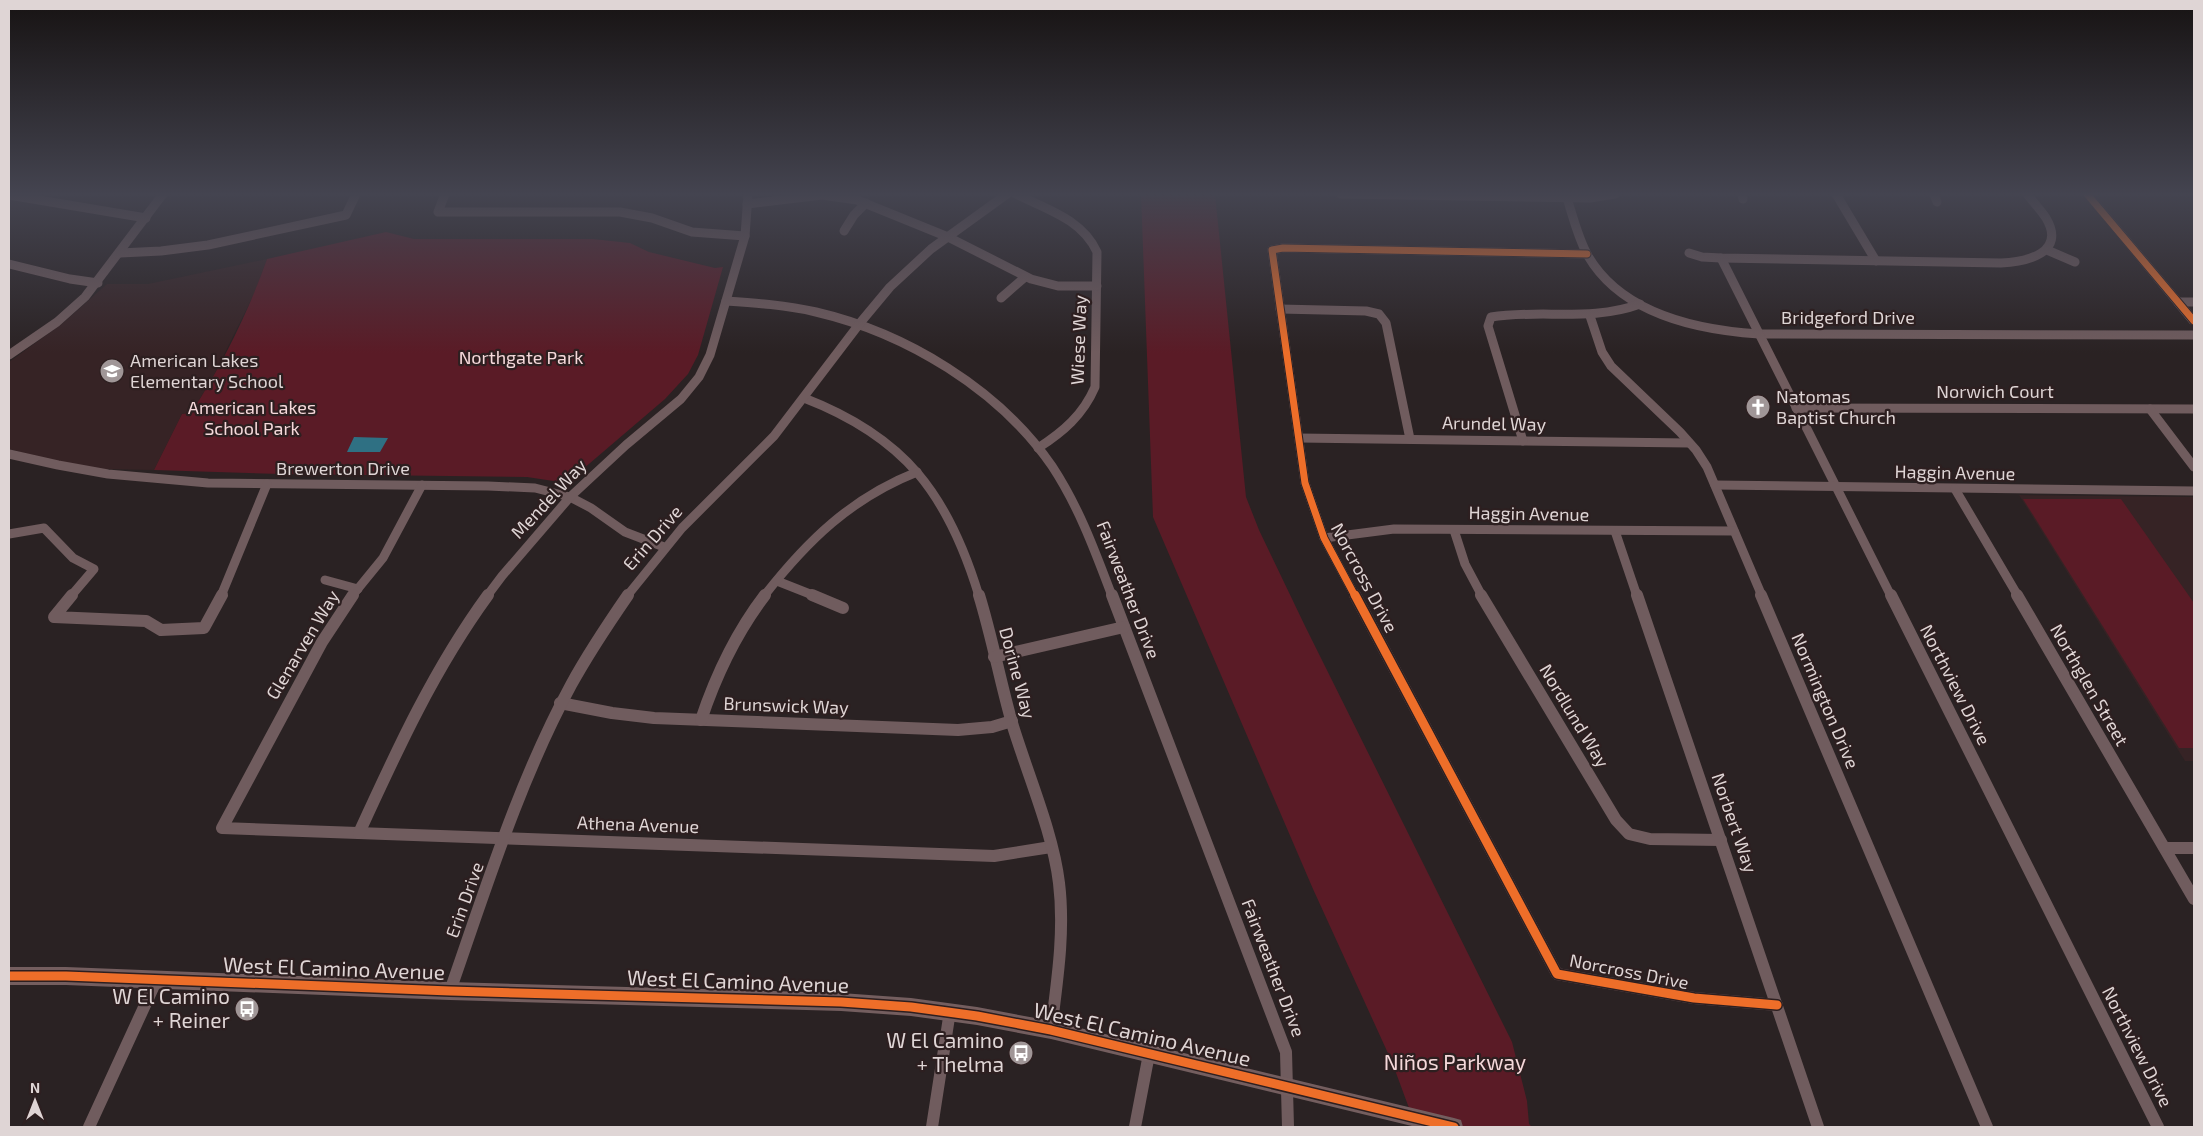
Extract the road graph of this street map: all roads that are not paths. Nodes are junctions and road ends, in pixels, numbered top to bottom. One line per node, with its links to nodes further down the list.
1 (124, 247): 12 (street)
2 (192, 247): 12 (street)
3 (742, 247): 23 (street, Mendel Way)
4 (935, 247): 30 (street, Erin Drive)
5 (967, 247): 19 (street)
6 (1095, 247): 21 (street, Wiese Way)
7 (1585, 247): 14 (street, Bridgeford Drive)
8 (1868, 247): 16 (street)
9 (2048, 247): 11 (street)
10 (2132, 247): 24 (main road)
11 (2047, 250): 16 (street); 17 (street)
12 (120, 253): 20 (street)
13 (1689, 253): 15 (street)
14 (1587, 254): 26 (street, Bridgeford Drive); 27 (street, Norcross Drive)
15 (1721, 258): 16 (street); 31 (street, Northview Drive)
16 (1876, 261)
17 (2075, 262)
18 (9, 264): 20 (street)
19 (1025, 277): 21 (street); 22 (street)
20 (98, 283): 33 (street)
21 (1097, 286): 42 (street, Wiese Way)
22 (1001, 298)
23 (726, 301): 30 (street, Fairweather Drive); 52 (street, Mendel Way)
24 (2178, 302): 25 (street); 29 (main road)
25 (2194, 302)
26 (1640, 304): 28 (street); 31 (street, Bridgeford Drive)
27 (1280, 309): 38 (street, Norcross Drive); 39 (street)
28 (1590, 316): 40 (street); 41 (street, Normington Drive)
29 (2194, 321)
30 (858, 326): 34 (street, Erin Drive); 42 (street, Fairweather Drive)
31 (1759, 334): 32 (street, Bridgeford Drive); 35 (street, Northview Drive)
32 (2194, 335)
33 (10, 352)
34 (804, 398): 45 (street, Dorine Way); 58 (street, Erin Drive)
35 (1796, 408): 36 (street, Norwich Court); 49 (street, Northview Drive)
36 (2150, 409): 37 (street, Norwich Court); 44 (street)
37 (2194, 409)
38 (1298, 438): 39 (street, Arundel Way); 57 (street, Norcross Drive)
39 (1410, 439): 40 (street, Arundel Way)
40 (1523, 441): 41 (street, Arundel Way)
41 (1689, 443): 48 (street, Normington Drive)
42 (1038, 448): 63 (street, Fairweather Drive)
43 (9, 454): 46 (street, Brewerton Drive)
44 (2194, 467)
45 (917, 472): 60 (street); 64 (street, Dorine Way)
46 (267, 484): 47 (street, Brewerton Drive); 56 (street)
47 (422, 485): 52 (street, Brewerton Drive); 61 (street, Glenarven Way)
48 (1715, 485): 49 (street, Haggin Avenue); 55 (street, Normington Drive)
49 (1836, 488): 50 (street, Haggin Avenue); 91 (street, Northview Drive)
50 (1954, 489): 51 (street, Haggin Avenue); 73 (street, Northglen Street)
51 (2194, 491)
52 (570, 497): 58 (street, Brewerton Drive); 69 (street, Mendel Way)
53 (1454, 530): 54 (street, Haggin Avenue); 57 (street, Haggin Avenue); 71 (street, Nordlund Way)
54 (1615, 531): 55 (street, Haggin Avenue); 71 (street, Norbert Way)
55 (1734, 531): 90 (street, Normington Drive)
56 (9, 534)
57 (1324, 538): 79 (street, Norcross Drive)
58 (664, 547): 65 (street, Erin Drive)
59 (325, 580): 61 (street)
60 (777, 581): 62 (street); 66 (street)
61 (358, 588): 68 (street, Glenarven Way)
62 (843, 608)
63 (1124, 627): 64 (street); 83 (street, Fairweather Drive)
64 (994, 657): 67 (street, Dorine Way)
65 (560, 703): 66 (street, Brunswick Way); 70 (street, Erin Drive)
66 (701, 720): 67 (street, Brunswick Way)
67 (1012, 722): 72 (street, Dorine Way)
68 (222, 828): 69 (street, Athena Avenue)
69 (359, 833): 70 (street, Athena Avenue)
70 (505, 838): 72 (street, Athena Avenue); 78 (street, Erin Drive)
71 (1721, 840): 79 (street, Norbert Way)
72 (1051, 847): 81 (street, Dorine Way)
73 (2165, 848): 74 (street); 75 (street, Northglen Street)
74 (2194, 848)
75 (2194, 898)
76 (9, 976): 77 (main road, West El Camino Avenue)
77 (157, 979): 78 (main road, West El Camino Avenue); 84 (street)
78 (450, 991): 80 (main road, West El Camino Avenue)
79 (1777, 1005): 89 (street, Norbert Way)
80 (950, 1011): 81 (main road, West El Camino Avenue); 85 (street)
81 (1051, 1030): 82 (main road, West El Camino Avenue)
82 (1149, 1054): 83 (main road, West El Camino Avenue); 86 (street)
83 (1288, 1087): 87 (street, Fairweather Drive); 88 (main road, West El Camino Avenue)
84 (89, 1127)
85 (932, 1127)
86 (1136, 1127)
87 (1288, 1127)
88 (1454, 1127)
89 (1818, 1127)
90 (1987, 1127)
91 (2158, 1127)

